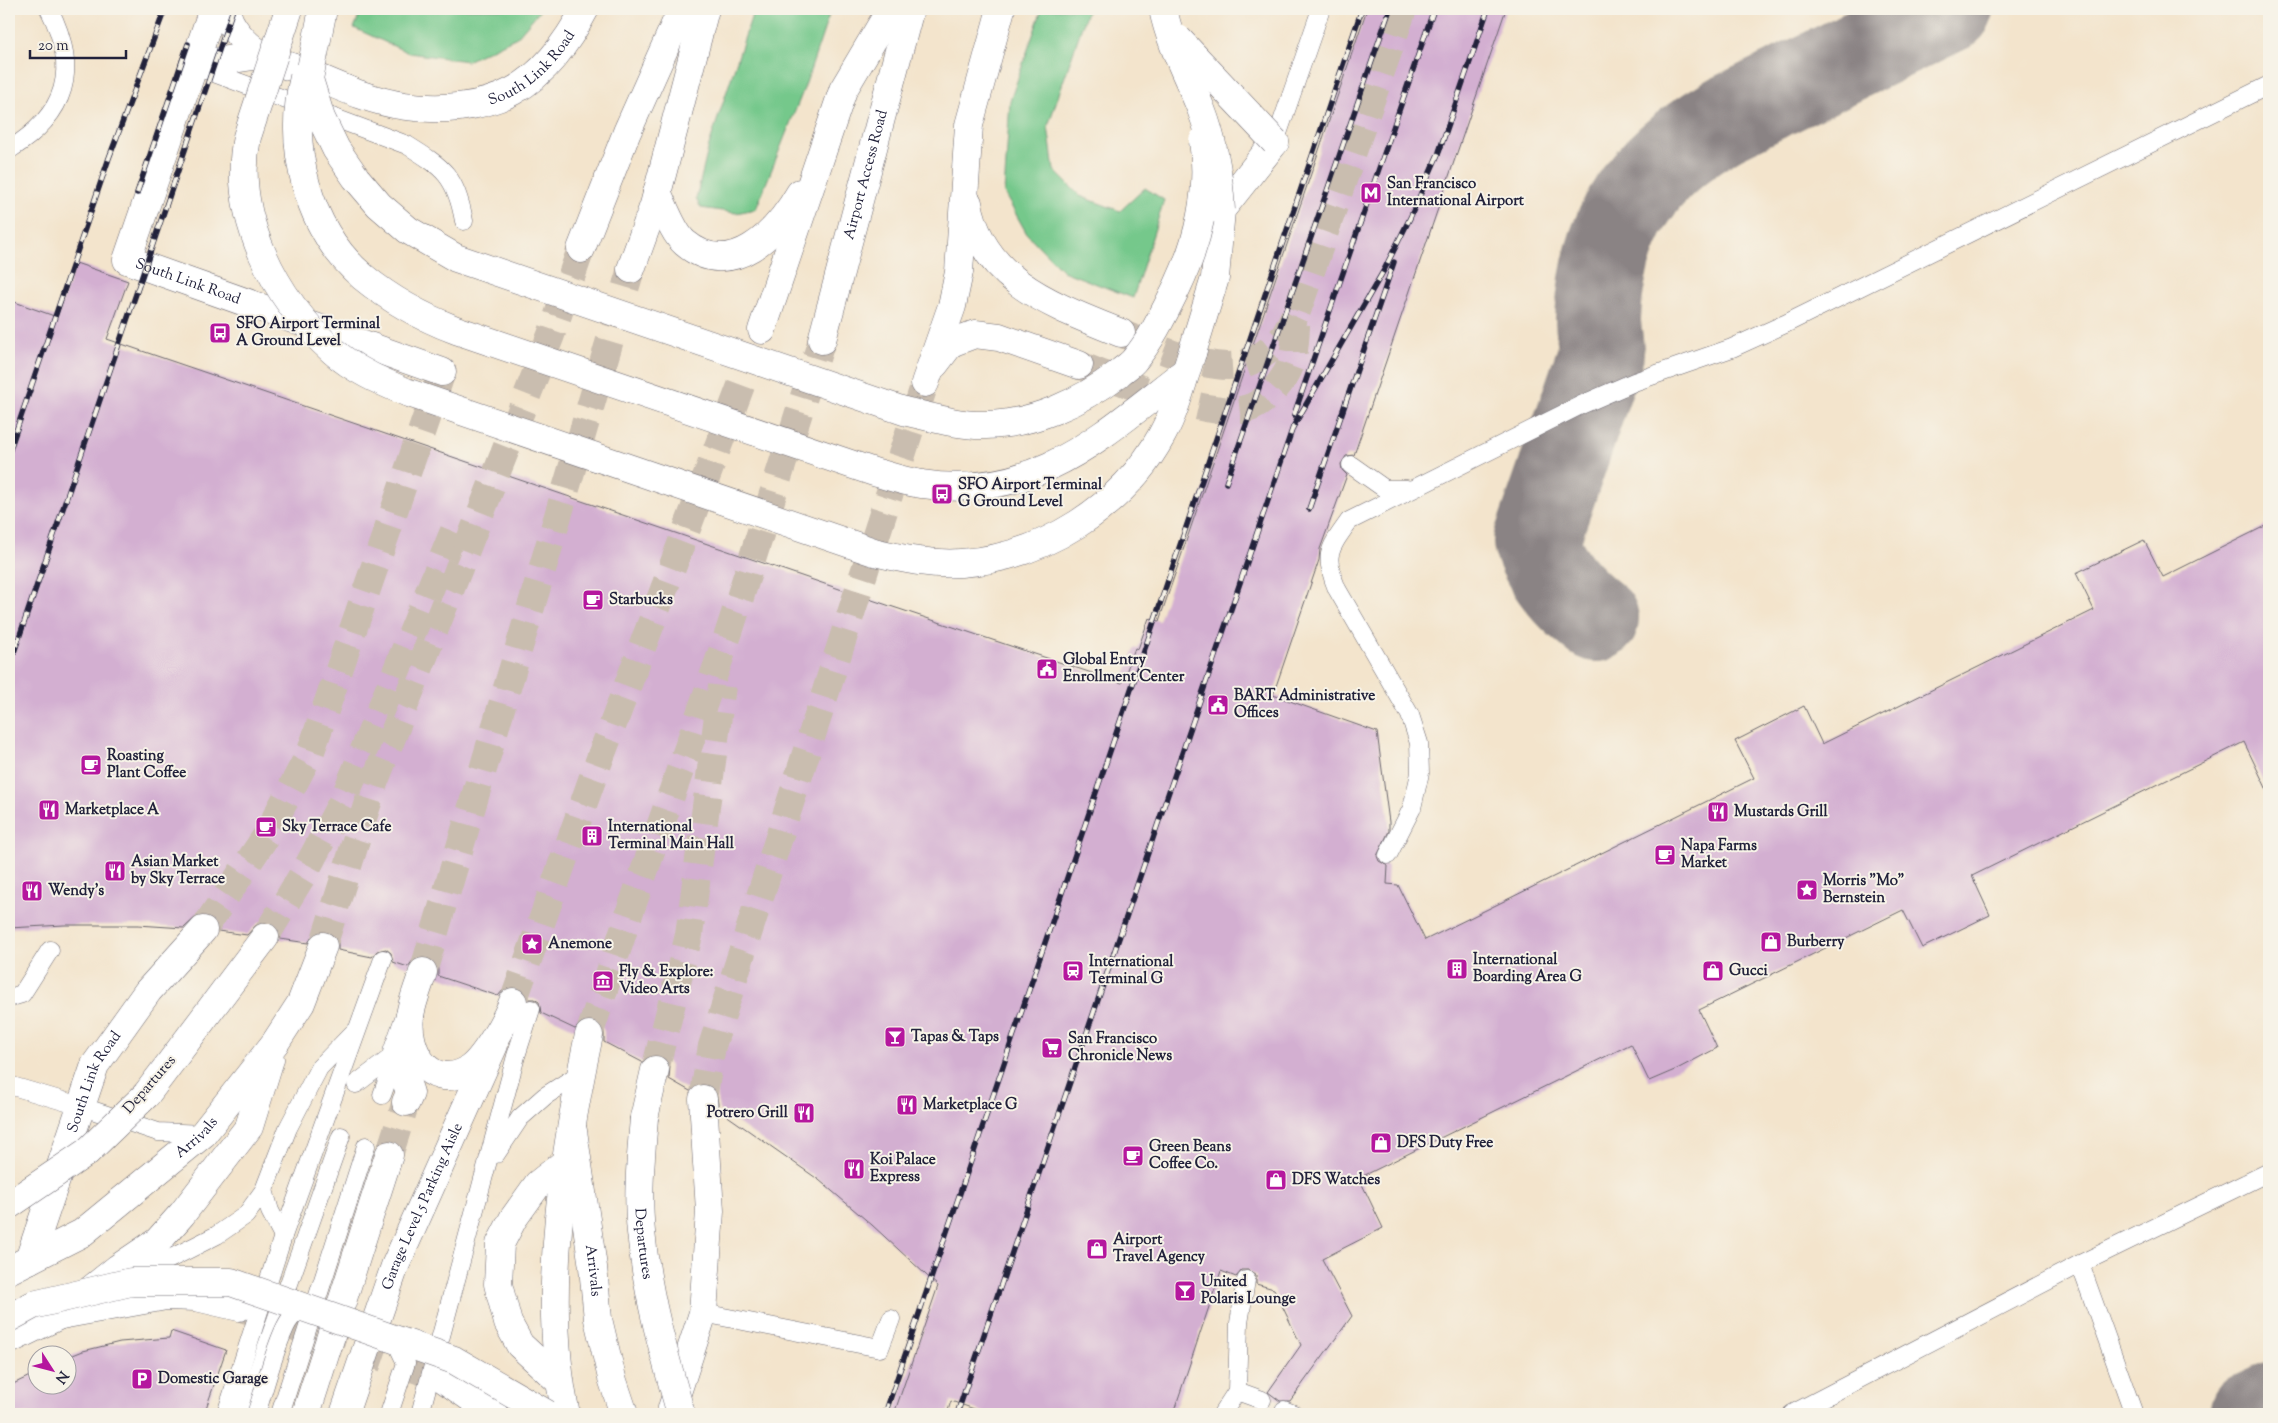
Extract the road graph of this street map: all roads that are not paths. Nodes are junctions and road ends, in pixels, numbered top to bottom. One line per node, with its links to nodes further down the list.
1 (49, 9): 20 (lane)
2 (213, 9): 16 (main road, South Link Road)
3 (226, 9): 15 (main road, South Link Road)
4 (289, 9): 32 (main road, bridge)
5 (324, 9): 14 (main road, bridge); 32 (main road, bridge)
6 (585, 9): 15 (main road, South Link Road)
7 (682, 9): 26 (main road)
8 (705, 9): 23 (main road)
9 (891, 9): 21 (main road)
10 (910, 9): 17 (main road, Airport Access Road)
11 (927, 9): 17 (main road)
12 (1001, 9): 22 (main road)
13 (1321, 9): 19 (lane)
14 (1164, 15): 19 (main road, bridge); 24 (main road, bridge)
15 (260, 55): 16 (main road)
16 (193, 66): 25 (lane); 33 (main road, South Link Road)
17 (893, 69): 30 (main road, Airport Access Road)
18 (2269, 85): 35 (lane)
19 (1275, 142): 24 (main road)
20 (9, 150)
21 (822, 153): 23 (main road); 28 (main road)
22 (964, 170): 29 (main road); 31 (main road)
23 (658, 192): 27 (main road)
24 (1221, 210): 32 (main road, bridge)
25 (464, 221)
26 (582, 249)
27 (631, 269)
28 (762, 330)
29 (1120, 333)
30 (822, 340)
31 (1079, 365)
32 (1186, 370)
33 (442, 372)
34 (1351, 465): 35 (lane)
35 (1410, 489): 36 (lane)
36 (1388, 855)
37 (203, 930): 56 (main road, South Link Road)
38 (265, 937): 65 (main road, Departures, bridge)
39 (323, 946): 48 (main road, Arrivals)
40 (50, 950): 43 (lane)
41 (383, 960): 46 (lane)
42 (423, 972): 45 (main road)
43 (9, 998)
44 (516, 1012): 45 (main road); 62 (lane); 87 (main road, Garage Level 5 Parking Aisle)
45 (410, 1016): 49 (main road)
46 (359, 1027): 64 (lane); 66 (lane)
47 (589, 1035): 51 (main road, Arrivals)
48 (275, 1043): 58 (main road, Arrivals); 73 (main road)
49 (397, 1053): 52 (lane); 54 (main road)
50 (655, 1070): 95 (main road, Departures, bridge)
51 (581, 1073): 57 (main road, Arrivals); 62 (lane)
52 (356, 1084)
53 (9, 1085): 56 (lane)
54 (394, 1098)
55 (703, 1099): 72 (main road)
56 (80, 1106): 58 (lane); 68 (main road, South Link Road)
57 (573, 1126): 61 (main road, Arrivals); 93 (main road, Arrivals)
58 (203, 1134): 68 (main road, Arrivals)
59 (341, 1136): 83 (lane)
60 (377, 1150): 85 (lane); 86 (main road)
61 (567, 1161): 79 (main road, Arrivals); 79 (main road)
62 (488, 1165): 89 (lane)
63 (2269, 1172): 67 (lane)
64 (264, 1190): 66 (lane); 73 (lane)
65 (9, 1205)
66 (283, 1236): 82 (lane)
67 (2080, 1264): 97 (lane); 98 (lane)
68 (19, 1265)
69 (1246, 1280): 80 (lane)
70 (238, 1307): 73 (main road)
71 (315, 1310): 74 (main road, bridge); 76 (main road, bridge); 84 (lane, bridge)
72 (702, 1313): 75 (lane); 94 (main road)
73 (58, 1316): 77 (main road)
74 (9, 1318)
75 (891, 1319)
76 (382, 1333): 88 (lane, bridge); 91 (main road, bridge)
77 (9, 1340)
78 (444, 1379): 90 (main road)
79 (559, 1381): 92 (main road, Arrivals)
80 (1237, 1391): 81 (lane); 96 (lane)
81 (1262, 1400)
82 (226, 1414)
83 (243, 1414)
84 (256, 1414)
85 (280, 1414)
86 (306, 1414)
87 (344, 1414)
88 (389, 1414)
89 (420, 1414)
90 (494, 1414)
91 (547, 1414)
92 (566, 1414)
93 (624, 1414)
94 (670, 1414)
95 (681, 1414)
96 (1222, 1414)
97 (1792, 1414)
98 (2134, 1414)

